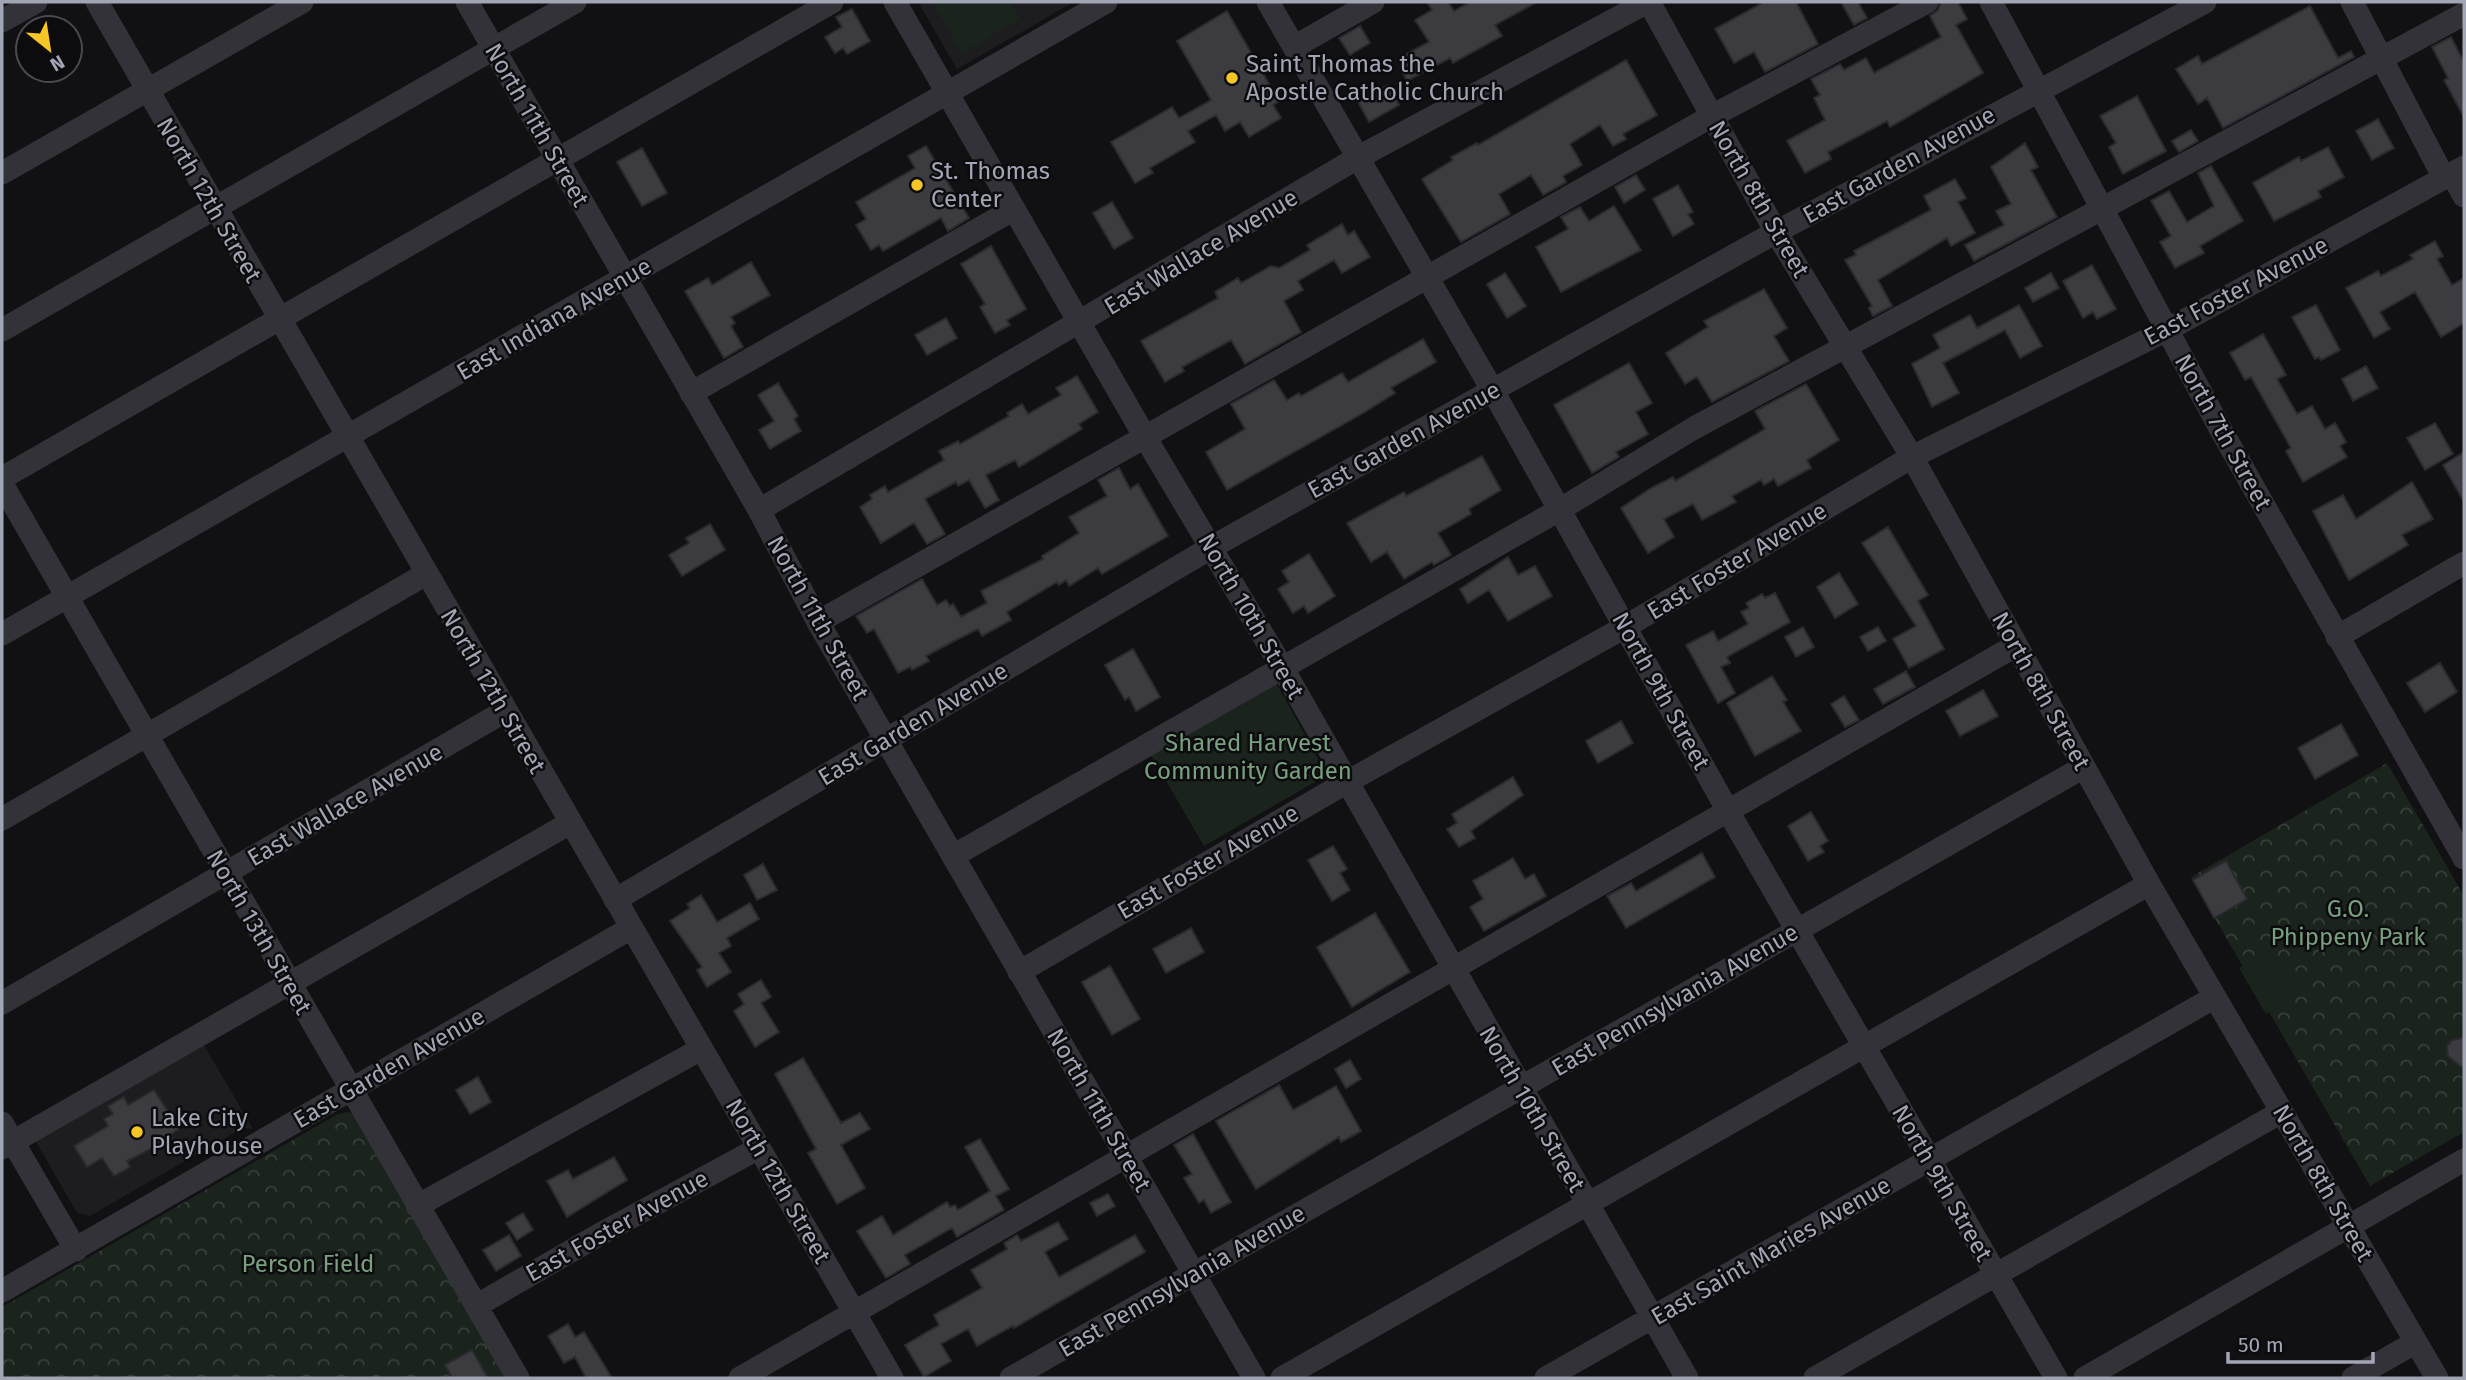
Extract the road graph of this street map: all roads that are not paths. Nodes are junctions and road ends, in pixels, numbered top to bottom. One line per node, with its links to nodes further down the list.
1 (36, 2): 16 (street)
2 (97, 2): 22 (street, North 12th Street)
3 (302, 2): 22 (street)
4 (467, 2): 19 (street, North 11th Street)
5 (575, 2): 19 (street)
6 (832, 2): 26 (street)
7 (895, 2): 23 (street, North 10th Street)
8 (1106, 2): 23 (street, East Indiana Avenue)
9 (1268, 2): 18 (street, North 9th Street)
10 (1373, 2): 18 (street)
11 (1648, 2): 24 (street, North 8th Street); 25 (street, East Wallace Avenue)
12 (1927, 2): 24 (street)
13 (1991, 2): 21 (street, North 7th Street)
14 (2205, 2): 21 (street, East Garden Avenue)
15 (2352, 2): 20 (street)
16 (5, 13)
17 (2464, 14): 20 (street)
18 (1294, 47): 25 (street, North 9th Street)
19 (493, 49): 26 (street, North 11th Street); 32 (street)
20 (2382, 58): 28 (street); 30 (street)
21 (2038, 89): 30 (street, North 7th Street); 33 (street, East Garden Avenue)
22 (146, 92): 27 (street); 32 (street, North 12th Street)
23 (947, 93): 31 (street, North 10th Street); 35 (street, East Indiana Avenue)
24 (1712, 116): 33 (street, North 8th Street); 34 (street)
25 (1359, 157): 34 (street, North 9th Street); 37 (street, East Wallace Avenue)
26 (557, 162): 35 (street, North 11th Street); 36 (street)
27 (2, 173)
28 (2453, 173): 29 (street); 39 (street, East Foster Avenue)
29 (2464, 196)
30 (2103, 208): 39 (street, North 7th Street); 40 (street)
31 (1014, 209): 37 (street, North 10th Street); 42 (street)
32 (215, 211): 36 (street, North 12th Street); 38 (street)
33 (1776, 232): 40 (street, North 8th Street); 41 (street, East Garden Avenue)
34 (1427, 276): 41 (street, North 9th Street); 44 (street)
35 (625, 279): 42 (street, North 11th Street); 43 (street, East Indiana Avenue)
36 (278, 319): 43 (street, North 12th Street); 46 (street)
37 (1080, 324): 44 (street, North 10th Street); 48 (street, East Wallace Avenue)
38 (2, 330)
39 (2167, 330): 45 (street, East Foster Avenue); 57 (street, North 7th Street)
40 (1845, 346): 45 (street, North 8th Street); 49 (street)
41 (1493, 391): 49 (street, North 9th Street); 50 (street, East Garden Avenue)
42 (691, 393): 48 (street, North 11th Street)
43 (347, 438): 52 (street, North 12th Street); 53 (street, East Indiana Avenue)
44 (1145, 438): 50 (street, North 10th Street); 54 (street)
45 (1912, 457): 55 (street, East Foster Avenue); 58 (street, North 8th Street)
46 (2, 478)
47 (2, 484): 53 (street, North 13th Street)
48 (760, 510): 54 (street, North 11th Street)
49 (1559, 510): 55 (street, North 9th Street); 59 (street)
50 (1212, 547): 59 (street, North 10th Street); 62 (street, East Garden Avenue)
51 (2464, 563): 57 (street)
52 (426, 574): 60 (street, North 12th Street); 61 (street)
53 (67, 596): 56 (street, East Indiana Avenue); 61 (street, North 13th Street)
54 (818, 622): 62 (street, North 11th Street)
55 (1625, 627): 64 (street, East Foster Avenue); 65 (street, North 9th Street)
56 (2, 634)
57 (2337, 637): 69 (street, North 7th Street)
58 (2015, 646): 63 (street, North 8th Street); 65 (street)
59 (1282, 667): 64 (street, North 10th Street); 68 (street)
60 (505, 711): 67 (street, North 12th Street); 70 (street, East Wallace Avenue)
61 (147, 735): 66 (street); 70 (street, North 13th Street)
62 (886, 740): 68 (street, North 11th Street); 72 (street, East Garden Avenue)
63 (2082, 768): 71 (street, North 8th Street); 74 (street, East Pennsylvania Avenue)
64 (1347, 782): 75 (street, North 10th Street); 76 (street, East Foster Avenue)
65 (1728, 811): 74 (street, North 9th Street); 75 (street)
66 (2, 819)
67 (570, 823): 72 (street, North 12th Street); 77 (street)
68 (953, 856): 76 (street, North 11th Street)
69 (2464, 858)
70 (225, 875): 77 (street, North 13th Street); 79 (street, East Wallace Avenue)
71 (2149, 884): 78 (street, North 8th Street); 80 (street)
72 (615, 901): 73 (street, North 12th Street)
73 (631, 928): 81 (street, North 12th Street); 83 (street, East Garden Avenue)
74 (1798, 930): 80 (street, North 9th Street); 82 (street, East Pennsylvania Avenue)
75 (1452, 969): 82 (street, North 10th Street); 87 (street)
76 (1019, 971): 87 (street, North 11th Street)
77 (289, 984): 83 (street, North 13th Street); 85 (street)
78 (2215, 997): 84 (street, North 8th Street); 89 (street, East Saint Maries Avenue)
79 (2, 1003)
80 (1864, 1046): 89 (street, North 9th Street); 90 (street)
81 (702, 1049): 86 (street, North 12th Street); 91 (street)
82 (1520, 1088): 90 (street, North 10th Street); 94 (street, East Pennsylvania Avenue)
83 (351, 1090): 91 (street, North 13th Street); 93 (street, East Garden Avenue)
84 (2281, 1112): 92 (street, North 8th Street); 95 (street)
85 (5, 1138): 93 (street)
86 (759, 1148): 97 (street, East Foster Avenue); 98 (street, North 12th Street)
87 (1127, 1156): 94 (street, North 11th Street); 98 (street)
88 (2464, 1160): 92 (street)
89 (1929, 1161): 95 (street, North 9th Street); 99 (street, East Saint Maries Avenue)
90 (1587, 1205): 99 (street, North 10th Street); 106 (street)
91 (417, 1206): 97 (street, North 13th Street)
92 (2348, 1227): 100 (street, North 8th Street); 111 (street)
93 (76, 1250): 96 (street, East Garden Avenue)
94 (1194, 1274): 104 (street, East Pennsylvania Avenue); 105 (street, North 11th Street)
95 (1996, 1276): 109 (street); 110 (street, North 9th Street)
96 (2, 1291)
97 (476, 1306): 101 (street, North 13th Street)
98 (854, 1313): 102 (street); 103 (street, North 12th Street)
99 (1652, 1318): 107 (street, East Saint Maries Avenue); 108 (street, North 10th Street)
100 (2416, 1342): 112 (street); 113 (street, North 8th Street)
101 (518, 1378)
102 (740, 1378)
103 (892, 1378)
104 (1011, 1378)
105 (1254, 1378)
106 (1282, 1378)
107 (1546, 1378)
108 (1687, 1378)
109 (1815, 1378)
110 (2056, 1378)
111 (2085, 1378)
112 (2353, 1378)
113 (2437, 1378)

